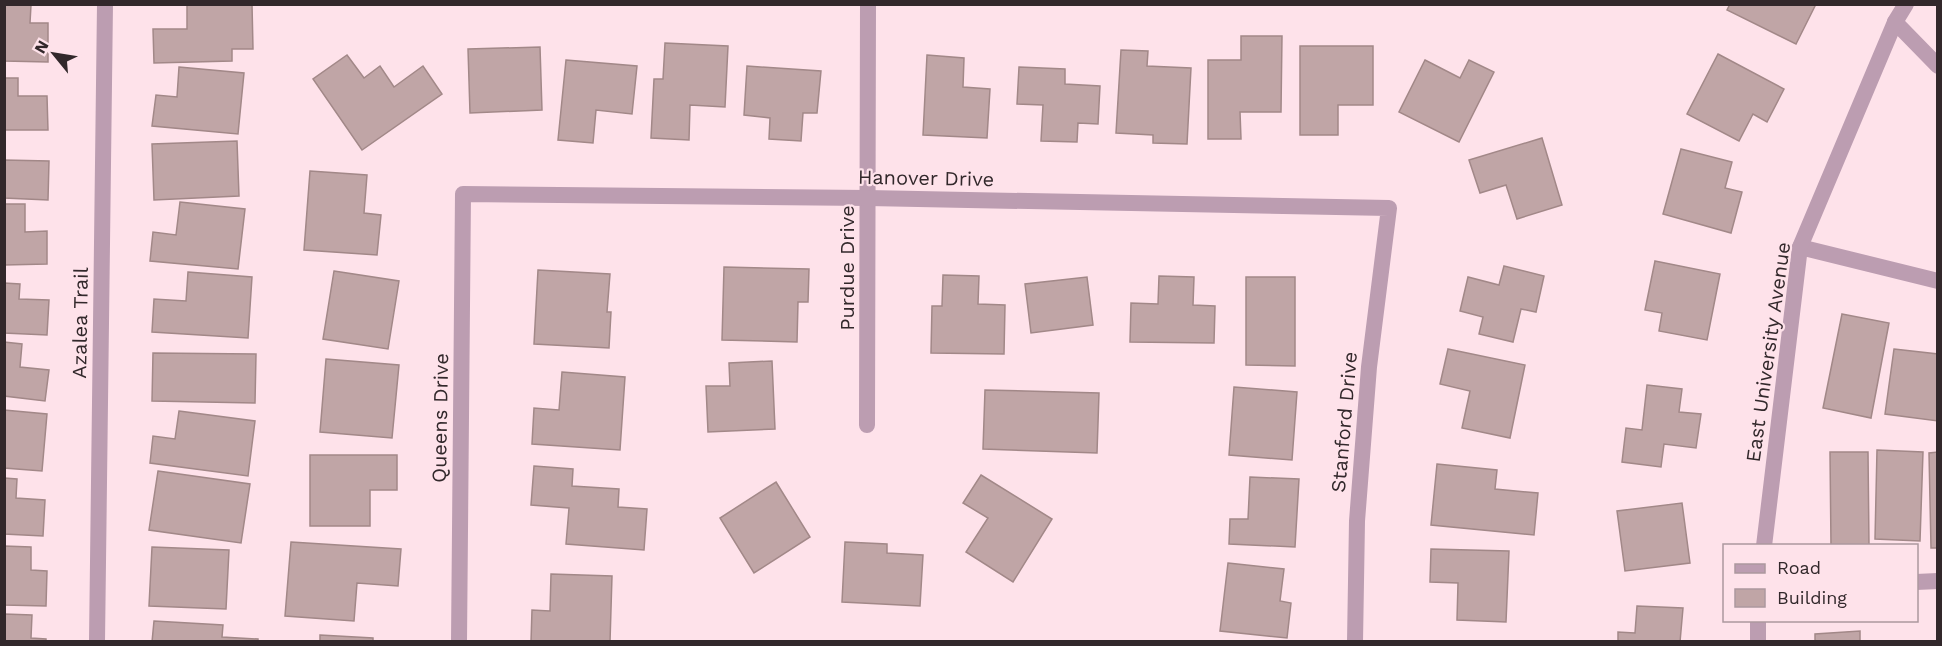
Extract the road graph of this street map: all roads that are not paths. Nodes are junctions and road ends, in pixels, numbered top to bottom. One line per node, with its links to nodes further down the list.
1 (105, 4): 16 (street, Azalea Trail)
2 (868, 4): 7 (street, Purdue Drive)
3 (1906, 4): 4 (street, East University Avenue)
4 (1895, 22): 5 (street); 9 (street, East University Avenue)
5 (1938, 66)
6 (463, 194): 7 (street, Hanover Drive); 17 (street, Queens Drive)
7 (868, 198): 8 (street, Hanover Drive); 11 (street, Purdue Drive)
8 (1389, 208): 18 (street, Stanford Drive)
9 (1800, 247): 10 (street); 12 (street, East University Avenue)
10 (1938, 281)
11 (867, 425)
12 (1764, 544)
13 (1938, 581): 14 (street)
14 (1918, 582)
15 (1758, 622): 19 (street)
16 (97, 642)
17 (459, 642)
18 (1355, 642)
19 (1758, 642)

